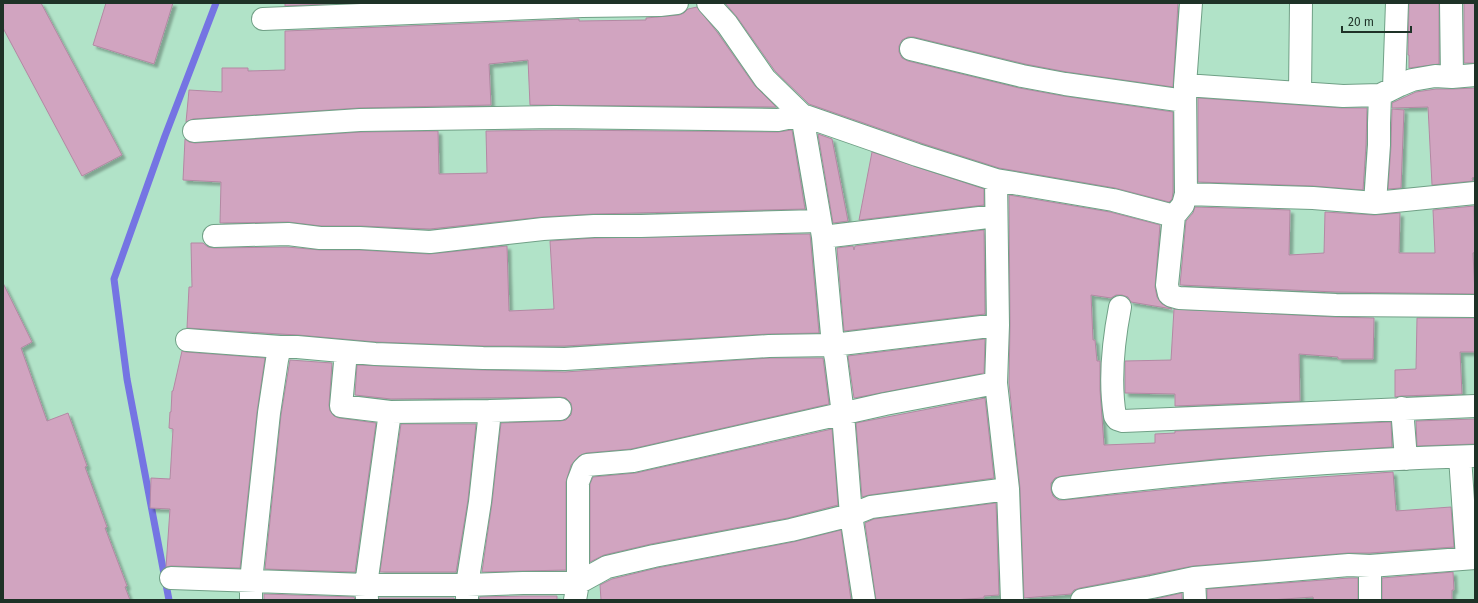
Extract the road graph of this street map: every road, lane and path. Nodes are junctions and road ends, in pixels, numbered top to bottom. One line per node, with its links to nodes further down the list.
1 (676, 3): 7 (street)
2 (708, 3): 14 (street)
3 (1191, 3): 12 (street)
4 (1301, 3): 13 (street)
5 (1397, 3): 11 (street)
6 (1451, 3): 10 (street)
7 (263, 19)
8 (911, 50): 12 (street)
9 (1475, 75): 10 (street)
10 (1452, 77): 11 (street)
11 (1387, 91): 13 (street); 19 (street)
12 (1185, 93): 13 (street); 18 (street)
13 (1300, 93)
14 (802, 115): 15 (street); 16 (street); 22 (street)
15 (194, 131)
16 (996, 180): 20 (street); 21 (street)
17 (1475, 193): 19 (street)
18 (1186, 194): 19 (street); 21 (street)
19 (1375, 203)
20 (996, 216): 22 (street); 26 (street)
21 (1174, 216): 24 (street)
22 (821, 229): 23 (street); 28 (street)
23 (214, 236)
24 (1475, 306)
25 (1120, 307): 33 (street)
26 (998, 325): 28 (street); 31 (street)
27 (187, 340): 29 (street)
28 (832, 345): 30 (street); 37 (street)
29 (280, 347): 30 (street); 47 (street)
30 (346, 352): 36 (street)
31 (996, 383): 37 (street); 41 (street)
32 (1475, 406): 33 (street)
33 (1402, 408): 39 (street)
34 (560, 409): 35 (street)
35 (490, 411): 36 (street); 48 (street)
36 (390, 412): 50 (street)
37 (843, 414): 42 (street); 49 (street)
38 (1467, 456): 39 (street); 43 (street)
39 (1406, 459): 40 (street)
40 (1063, 488)
41 (1008, 489): 42 (street); 52 (street)
42 (851, 515): 49 (street); 51 (street)
43 (1471, 558): 44 (street)
44 (1370, 566): 46 (street); 55 (street)
45 (171, 578): 47 (street)
46 (1194, 578): 53 (street); 54 (street)
47 (251, 591): 50 (street)
48 (467, 592): 49 (street); 50 (street)
49 (576, 592)
50 (367, 593)
51 (864, 600)
52 (1012, 600)
53 (1082, 600)
54 (1195, 600)
55 (1370, 600)

